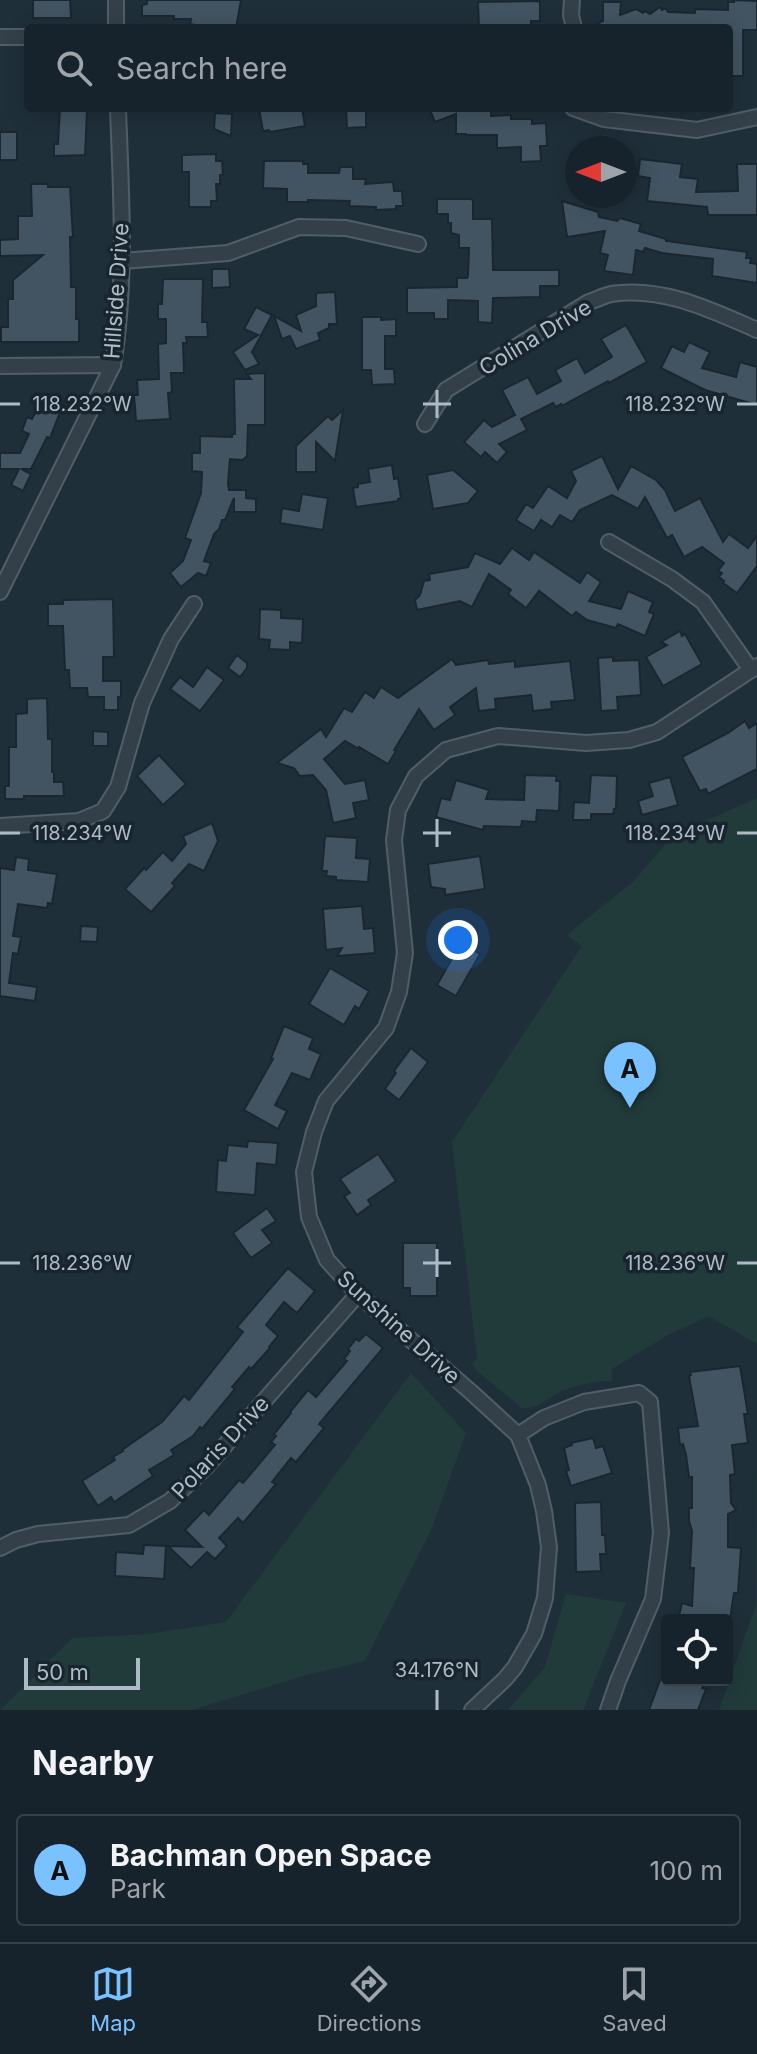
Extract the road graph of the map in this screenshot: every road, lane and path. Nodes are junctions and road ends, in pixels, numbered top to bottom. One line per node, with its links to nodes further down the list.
1 (116, 0): 3 (street)
2 (572, 0): 4 (street)
3 (116, 24)
4 (573, 24)
5 (0, 37): 6 (street)
6 (24, 37)
7 (118, 112): 11 (street, Hillside Drive)
8 (602, 114): 9 (street)
9 (757, 117)
10 (418, 244): 11 (street)
11 (122, 261): 13 (street, Hillside Drive)
12 (757, 330): 15 (street, Colina Drive)
13 (113, 365): 14 (street); 17 (street, Hillside Drive)
14 (0, 366)
15 (425, 424)
16 (609, 542): 19 (street)
17 (0, 592)
18 (194, 604): 20 (street)
19 (754, 668): 21 (street, Sunshine Drive)
20 (0, 826)
21 (358, 1294): 22 (street, Sunshine Drive); 23 (street, Polaris Drive)
22 (518, 1435): 24 (street, Sunshine Drive); 25 (street)
23 (0, 1548)
24 (472, 1710)
25 (608, 1710)

